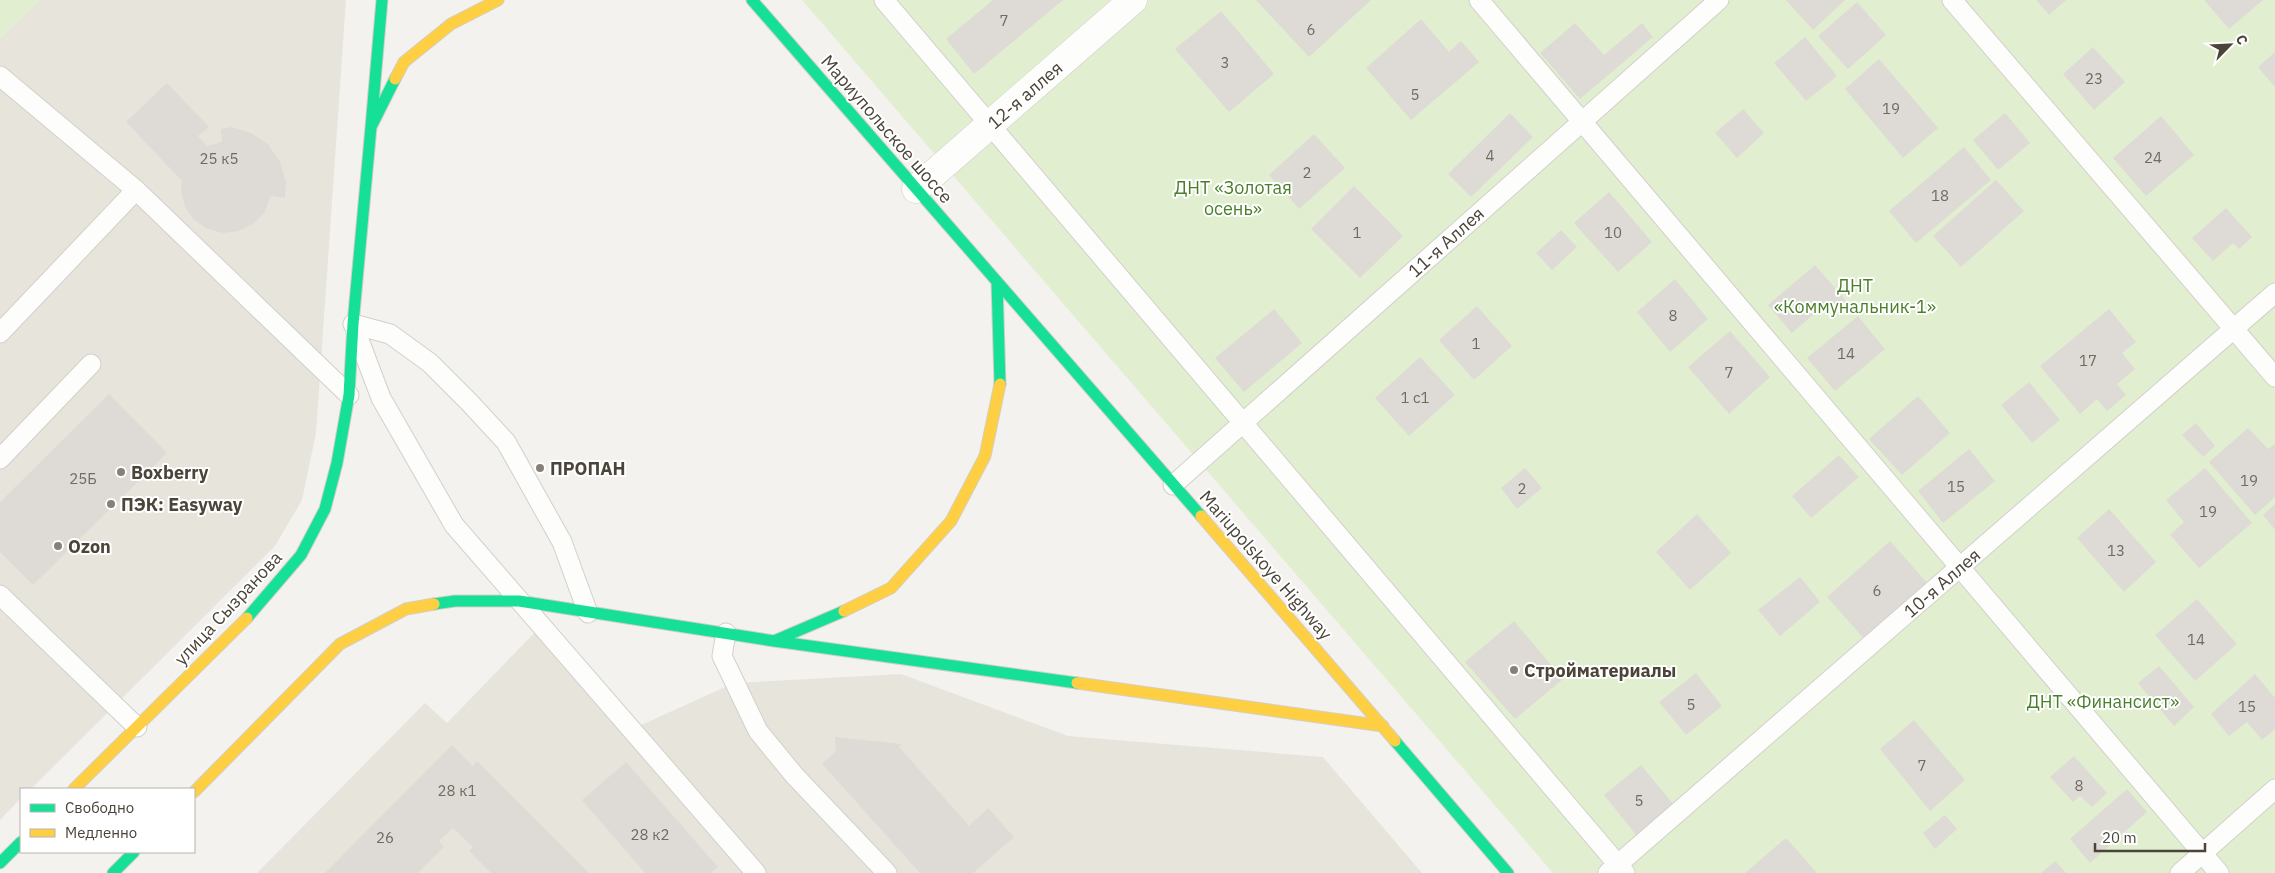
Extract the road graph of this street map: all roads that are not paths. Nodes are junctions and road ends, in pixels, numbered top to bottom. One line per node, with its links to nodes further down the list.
1 (382, 0): 12 (main road, улица Сызранова)
2 (498, 0): 12 (main road)
3 (752, 0): 13 (main road, Мариупольское шоссе)
4 (884, 0): 11 (lane)
5 (1133, 0): 11 (street, 12-я аллея)
6 (1479, 0): 10 (lane)
7 (1719, 0): 10 (lane, 11-я Аллея)
8 (1952, 0): 18 (lane)
9 (0, 76): 14 (lane)
10 (1582, 121): 23 (lane, 11-я Аллея); 26 (lane)
11 (990, 125): 13 (street, 12-я аллея); 23 (lane)
12 (371, 127): 17 (main road, улица Сызранова)
13 (916, 189): 15 (main road, Мариупольское шоссе)
14 (136, 190): 19 (lane); 22 (lane)
15 (997, 282): 25 (main road, Mariupolskoye Highway); 31 (main road)
16 (2275, 293): 18 (lane, 10-я Аллея)
17 (353, 324): 22 (main road, улица Сызранова); 28 (lane); 29 (lane)
18 (2234, 329): 21 (lane); 26 (lane, 10-я Аллея)
19 (0, 333)
20 (91, 364): 24 (lane)
21 (2275, 377)
22 (349, 395): 32 (main road, улица Сызранова)
23 (1242, 423): 25 (lane, 11-я Аллея); 41 (lane)
24 (0, 460)
25 (1173, 484): 33 (main road, Mariupolskoye Highway)
26 (1960, 567): 39 (lane); 41 (lane, 10-я Аллея)
27 (0, 595): 32 (lane)
28 (519, 601): 29 (main road); 36 (main road); 43 (lane)
29 (588, 613): 30 (main road)
30 (726, 633): 31 (main road); 44 (lane)
31 (774, 641): 33 (main road)
32 (138, 726): 34 (main road, улица Сызранова)
33 (1383, 726): 45 (main road, Mariupolskoye Highway)
34 (75, 788)
35 (2275, 789): 39 (lane)
36 (195, 791)
37 (20, 843): 40 (main road)
38 (133, 853): 42 (main road)
39 (2202, 854): 46 (lane); 47 (lane)
40 (0, 863)
41 (1617, 870)
42 (113, 873)
43 (756, 873)
44 (887, 873)
45 (1508, 873)
46 (2180, 873)
47 (2219, 873)

